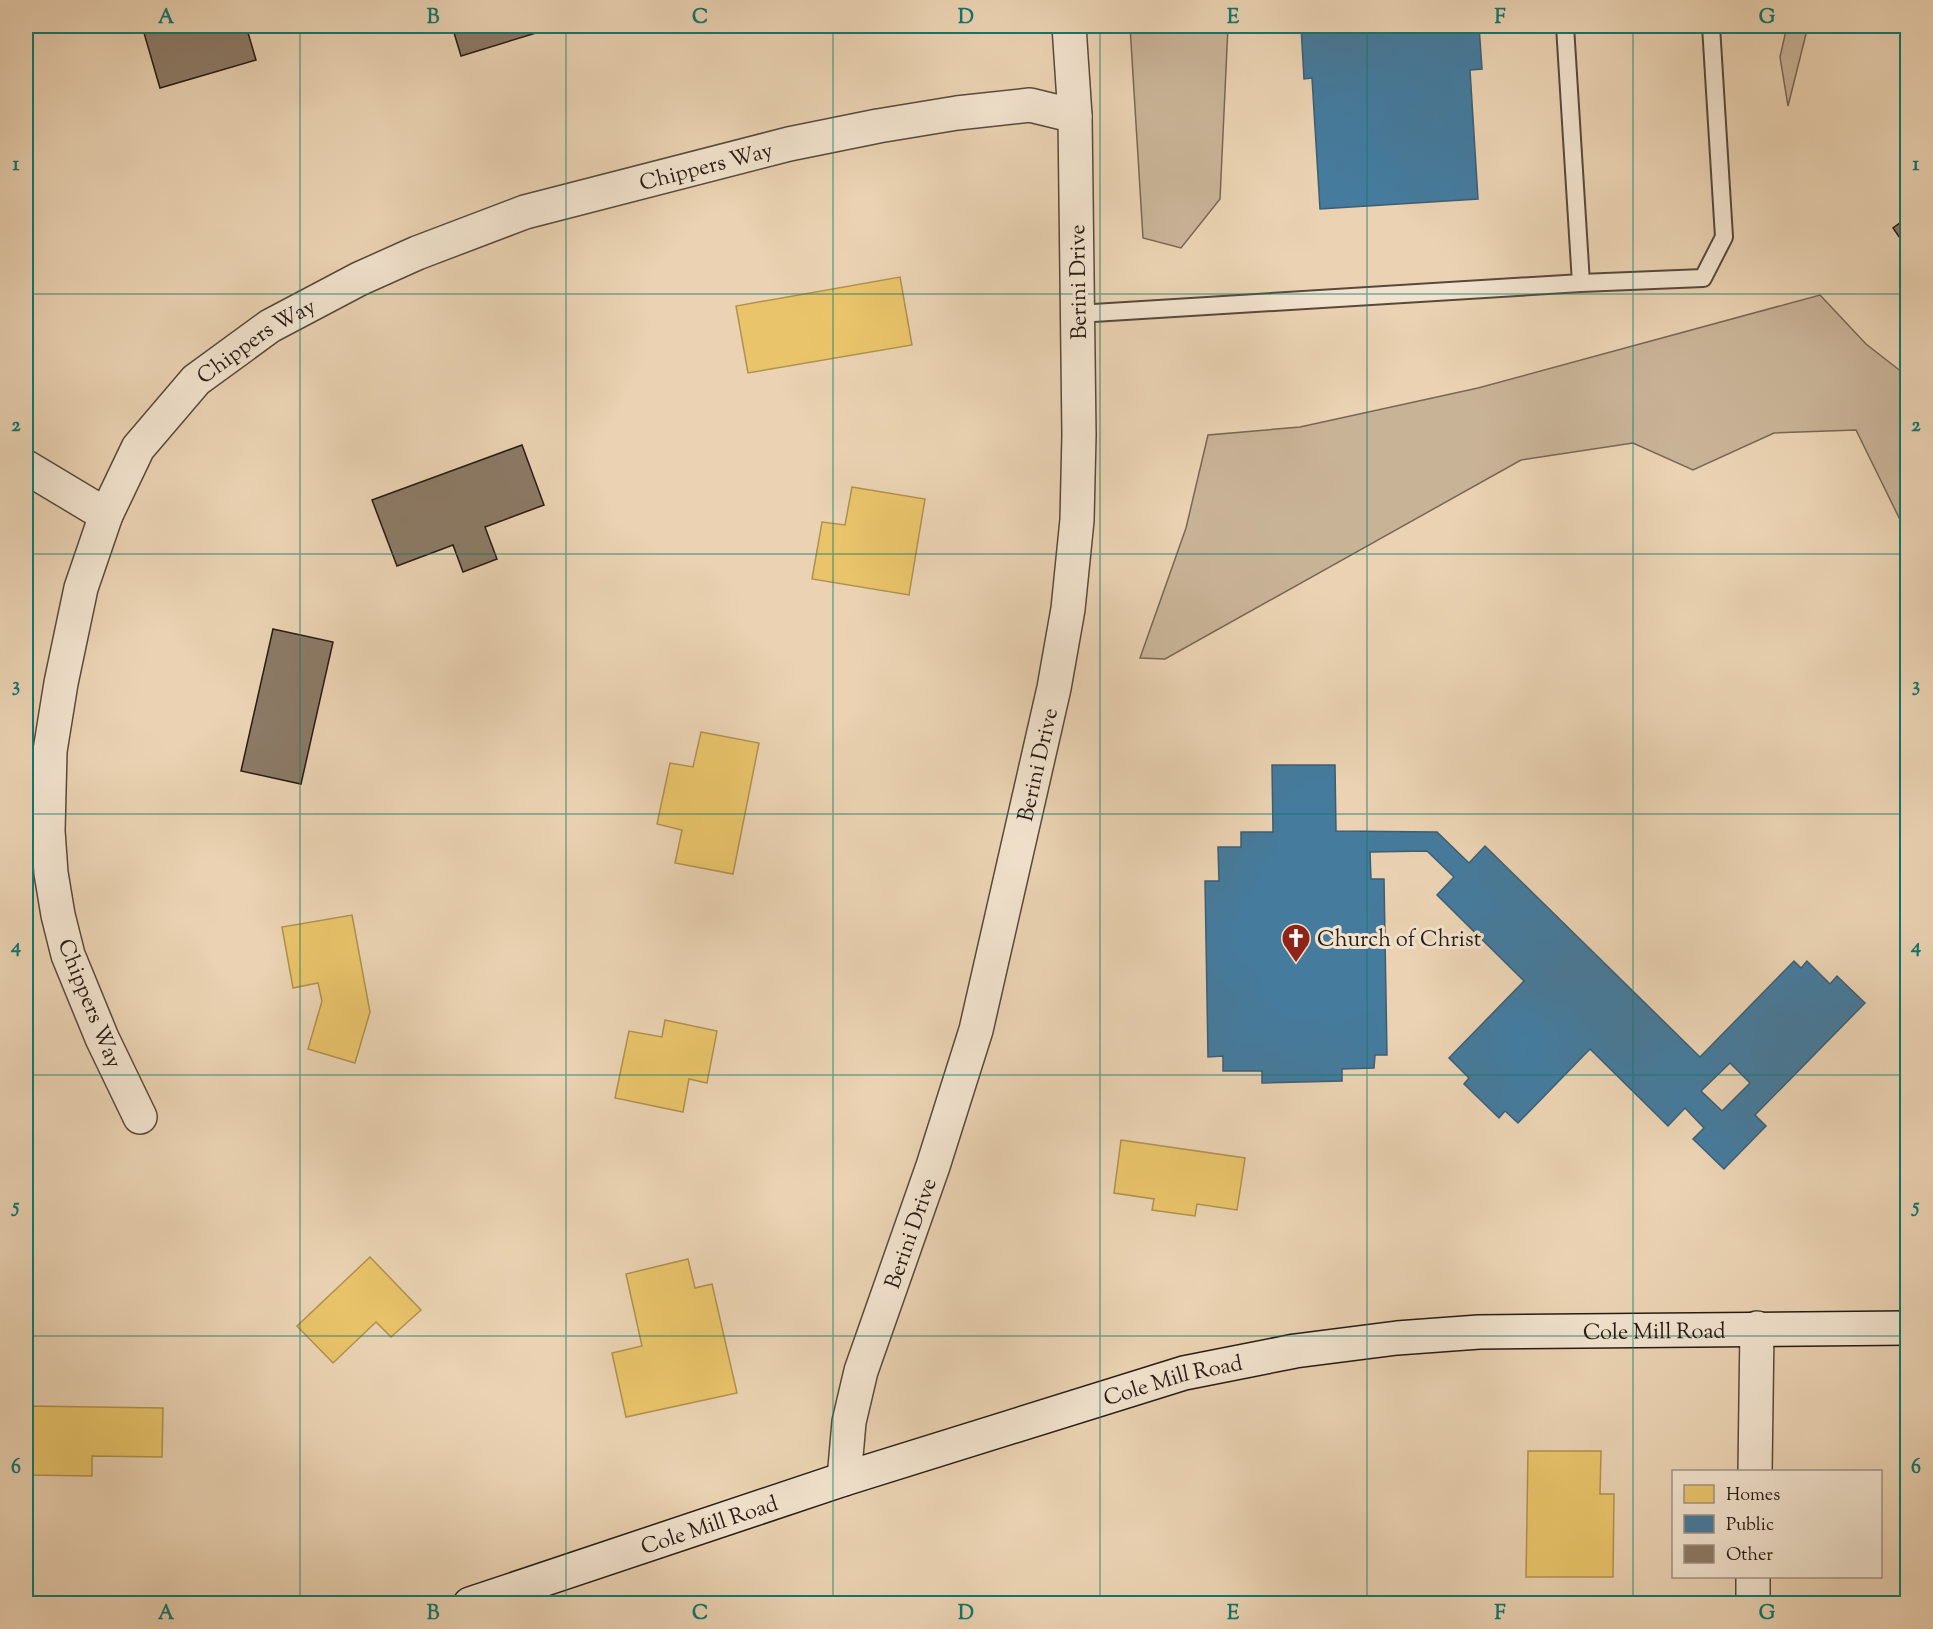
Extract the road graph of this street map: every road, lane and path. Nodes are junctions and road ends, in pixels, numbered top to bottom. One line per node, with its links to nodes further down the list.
1 (1069, 26): 4 (street, Berini Drive)
2 (1565, 26): 5 (lane)
3 (1711, 26): 5 (lane)
4 (1075, 116): 6 (street, Berini Drive); 8 (street, Chippers Way)
5 (1581, 283): 6 (lane)
6 (1077, 314): 13 (street, Berini Drive)
7 (26, 467): 8 (street)
8 (106, 515): 9 (street, Chippers Way)
9 (140, 1117)
10 (1757, 1328): 11 (street, Cole Mill Road); 12 (street); 13 (street, Cole Mill Road)
11 (1908, 1328)
12 (1755, 1470)
13 (844, 1479): 15 (street, Cole Mill Road)
14 (1753, 1578): 16 (street)
15 (470, 1604)
16 (1753, 1604)

